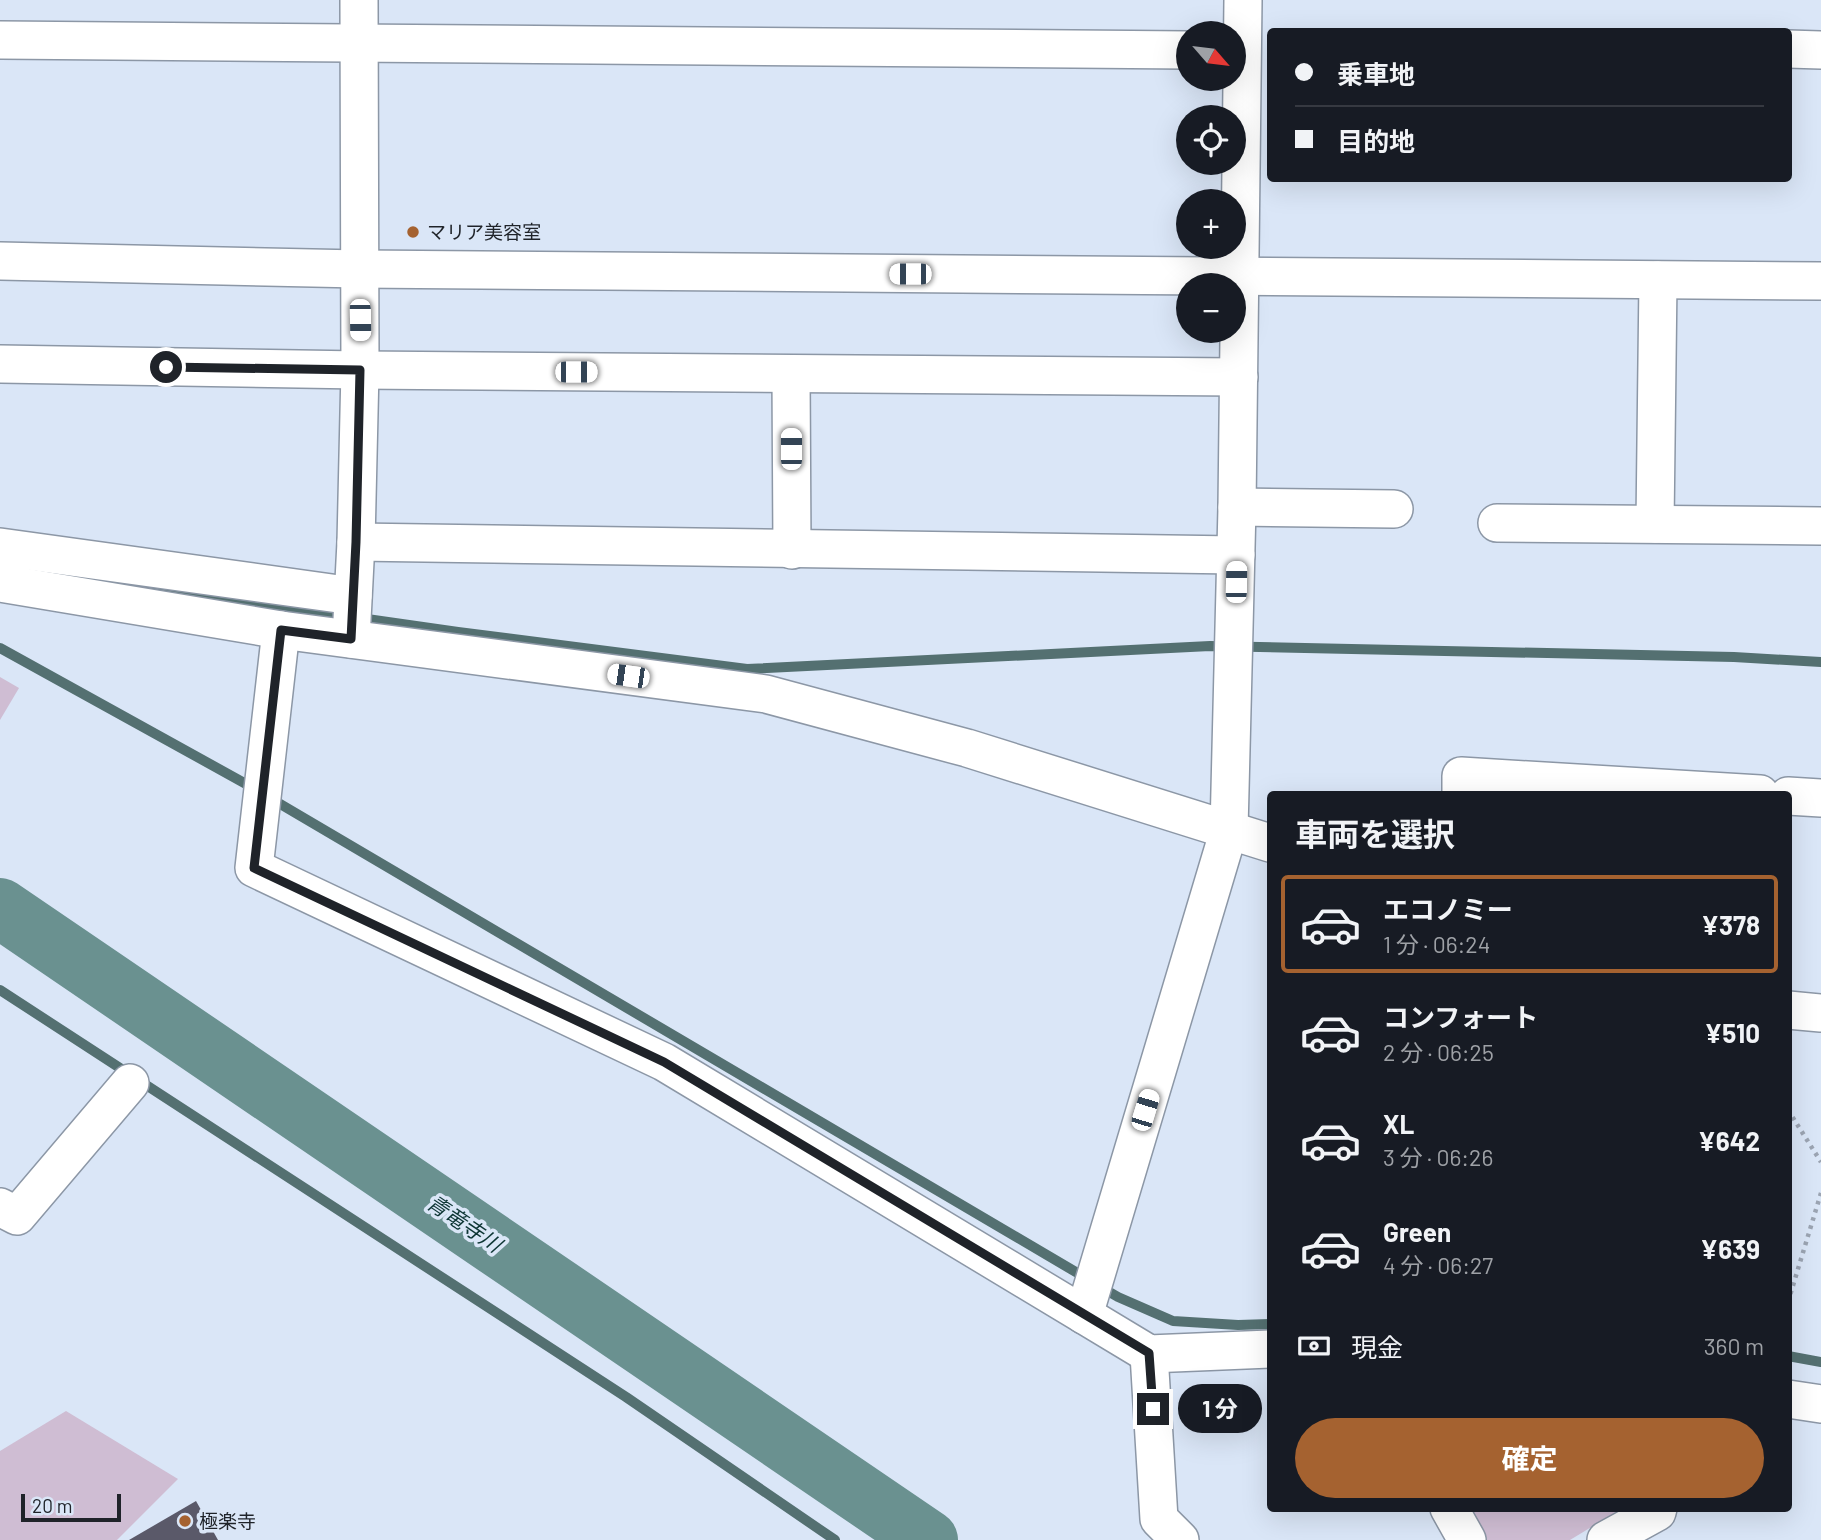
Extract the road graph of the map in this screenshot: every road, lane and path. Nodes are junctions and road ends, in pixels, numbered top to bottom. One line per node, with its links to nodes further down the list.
1 (359, 0): 4 (street)
2 (1243, 0): 8 (street)
3 (0, 40): 4 (street)
4 (358, 43): 5 (street); 10 (street)
5 (1176, 50)
6 (1792, 50): 7 (street)
7 (1821, 50)
8 (1249, 51): 11 (street)
9 (0, 261): 10 (street)
10 (359, 269): 12 (street); 18 (street)
11 (1240, 273)
12 (1176, 276)
13 (1246, 277): 14 (street)
14 (1658, 280): 15 (street); 24 (street)
15 (1821, 281)
16 (1239, 343): 20 (street)
17 (0, 363): 18 (street)
18 (360, 370): 19 (street); 26 (street)
19 (791, 374): 20 (street); 28 (street)
20 (1239, 377): 21 (street)
21 (1237, 507): 22 (street); 29 (street)
22 (1394, 509)
23 (1497, 523): 24 (street)
24 (1655, 524): 25 (street)
25 (1821, 526)
26 (356, 542): 28 (street); 31 (street)
27 (0, 547): 31 (street)
28 (792, 550): 29 (street)
29 (1236, 555): 38 (street)
30 (0, 583): 32 (street)
31 (353, 596): 33 (street)
32 (281, 630): 33 (street); 48 (street)
33 (351, 639): 38 (street)
34 (1461, 791): 35 (street)
35 (1710, 791)
36 (1792, 796): 37 (street)
37 (1821, 798)
38 (1228, 830): 39 (street); 48 (street)
39 (1267, 842)
40 (1792, 1010): 41 (street)
41 (1821, 1013)
42 (130, 1083): 46 (street)
43 (1792, 1116): 44 (path)
44 (1821, 1162)
45 (1821, 1193): 47 (path)
46 (0, 1208)
47 (1792, 1289)
48 (1084, 1314): 50 (street)
49 (1267, 1349): 50 (street)
50 (1149, 1353): 55 (street)
51 (1792, 1400): 52 (street)
52 (1821, 1404)
53 (1451, 1512): 56 (street)
54 (1657, 1512): 57 (street)
55 (1180, 1540)
56 (1467, 1540)
57 (1606, 1540)

